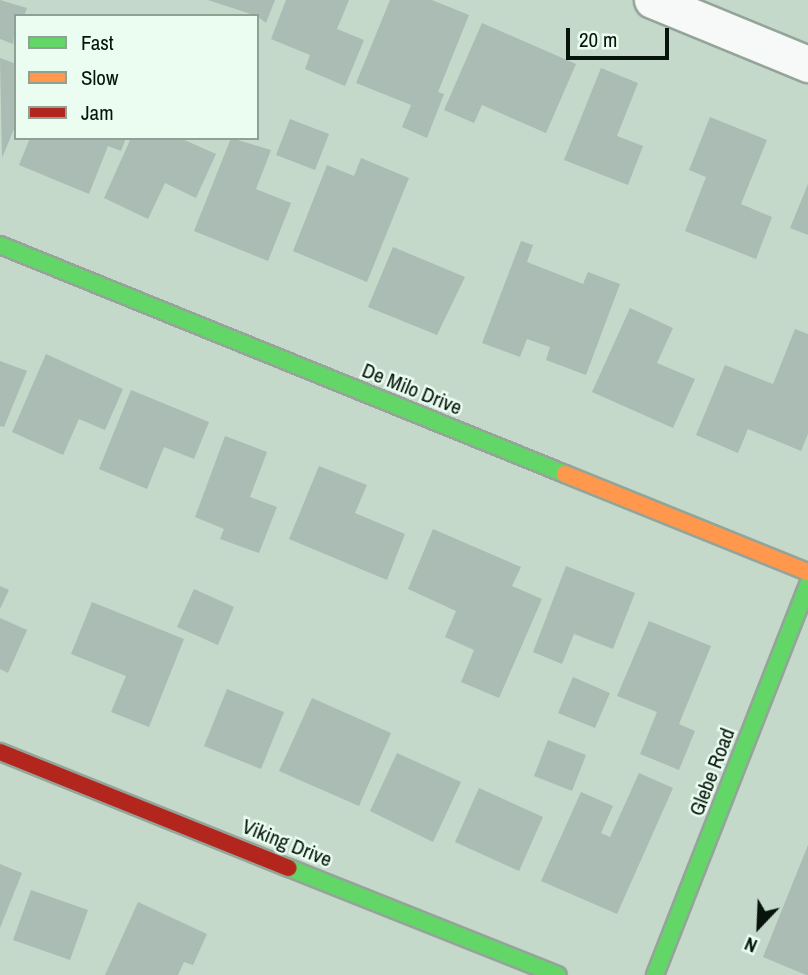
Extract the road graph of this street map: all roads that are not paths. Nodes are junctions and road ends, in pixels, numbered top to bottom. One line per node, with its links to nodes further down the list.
1 (652, 0): 2 (street)
2 (808, 64)
3 (0, 245): 4 (street, De Milo Drive)
4 (808, 572)
5 (808, 585): 8 (street, Glebe Road)
6 (0, 752): 7 (street, Viking Drive)
7 (558, 975)
8 (655, 975)

